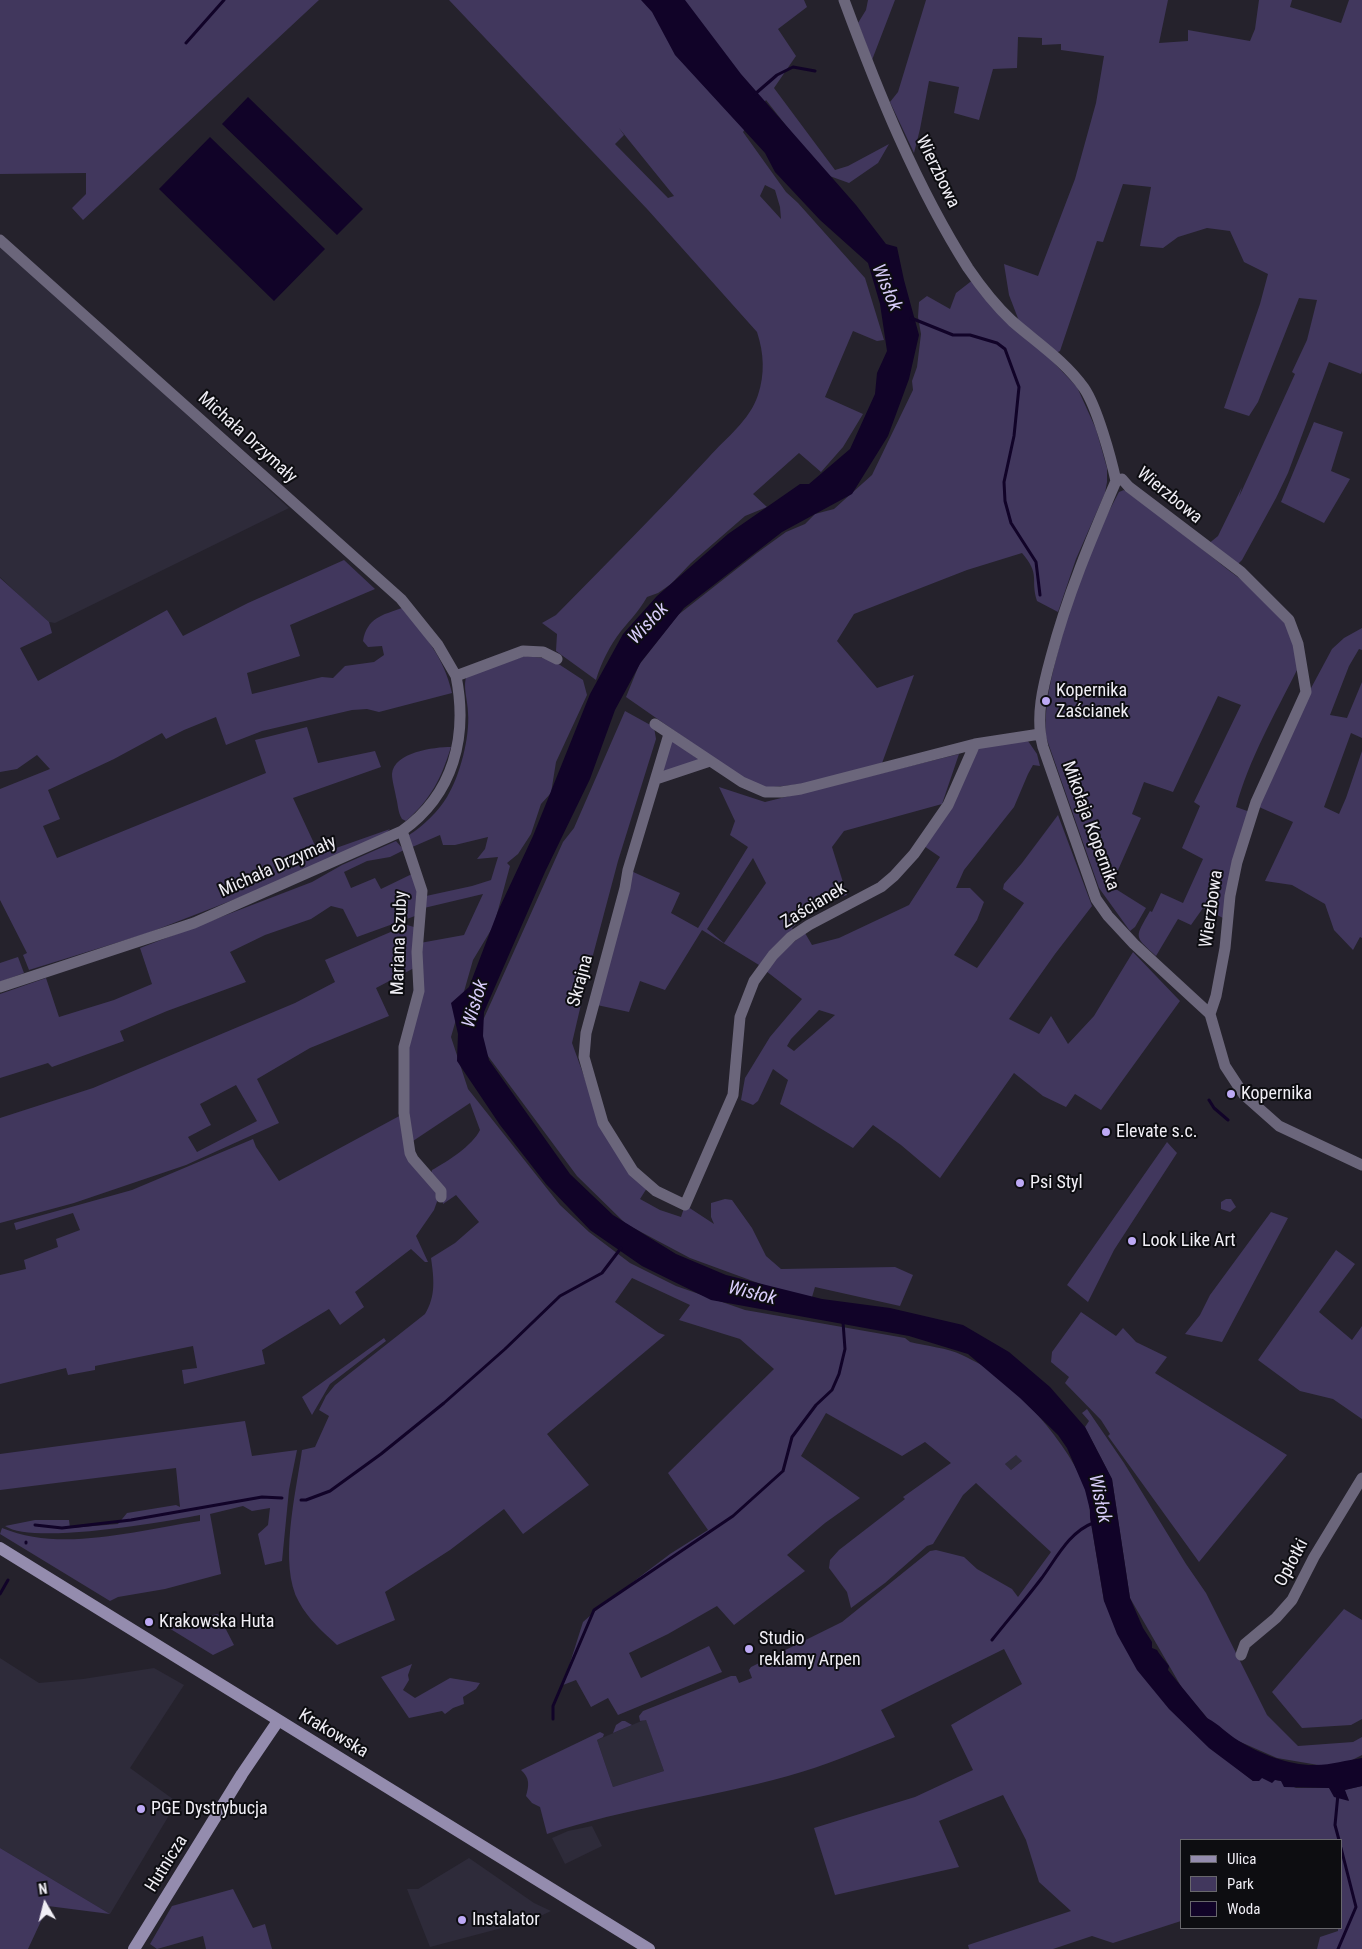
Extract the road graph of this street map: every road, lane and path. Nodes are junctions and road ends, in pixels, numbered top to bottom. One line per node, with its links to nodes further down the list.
1 (844, 0): 3 (street, Wierzbowa)
2 (0, 240): 5 (street, Michała Drzymały)
3 (1116, 481): 8 (street, Mikołaja Kopernika); 14 (street, Wierzbowa)
4 (557, 659): 5 (street)
5 (456, 676): 12 (street, Michała Drzymały)
6 (655, 724): 7 (street)
7 (669, 734): 10 (street); 11 (street, Skrajna)
8 (1040, 734): 9 (street); 14 (street, Mikołaja Kopernika)
9 (975, 744): 10 (street); 17 (street, Zaścianek)
10 (710, 761): 11 (street)
11 (656, 779): 17 (street, Skrajna)
12 (402, 831): 13 (street, Michała Drzymały); 16 (street, Mariana Szuby)
13 (0, 987)
14 (1210, 1014): 15 (street)
15 (1362, 1165)
16 (442, 1197)
17 (685, 1205)
18 (1362, 1478): 20 (street, Opłotki)
19 (0, 1548): 21 (main road, Krakowska)
20 (1241, 1655)
21 (278, 1721): 22 (main road, Hutnicza); 23 (main road, Krakowska)
22 (134, 1949)
23 (649, 1949)

